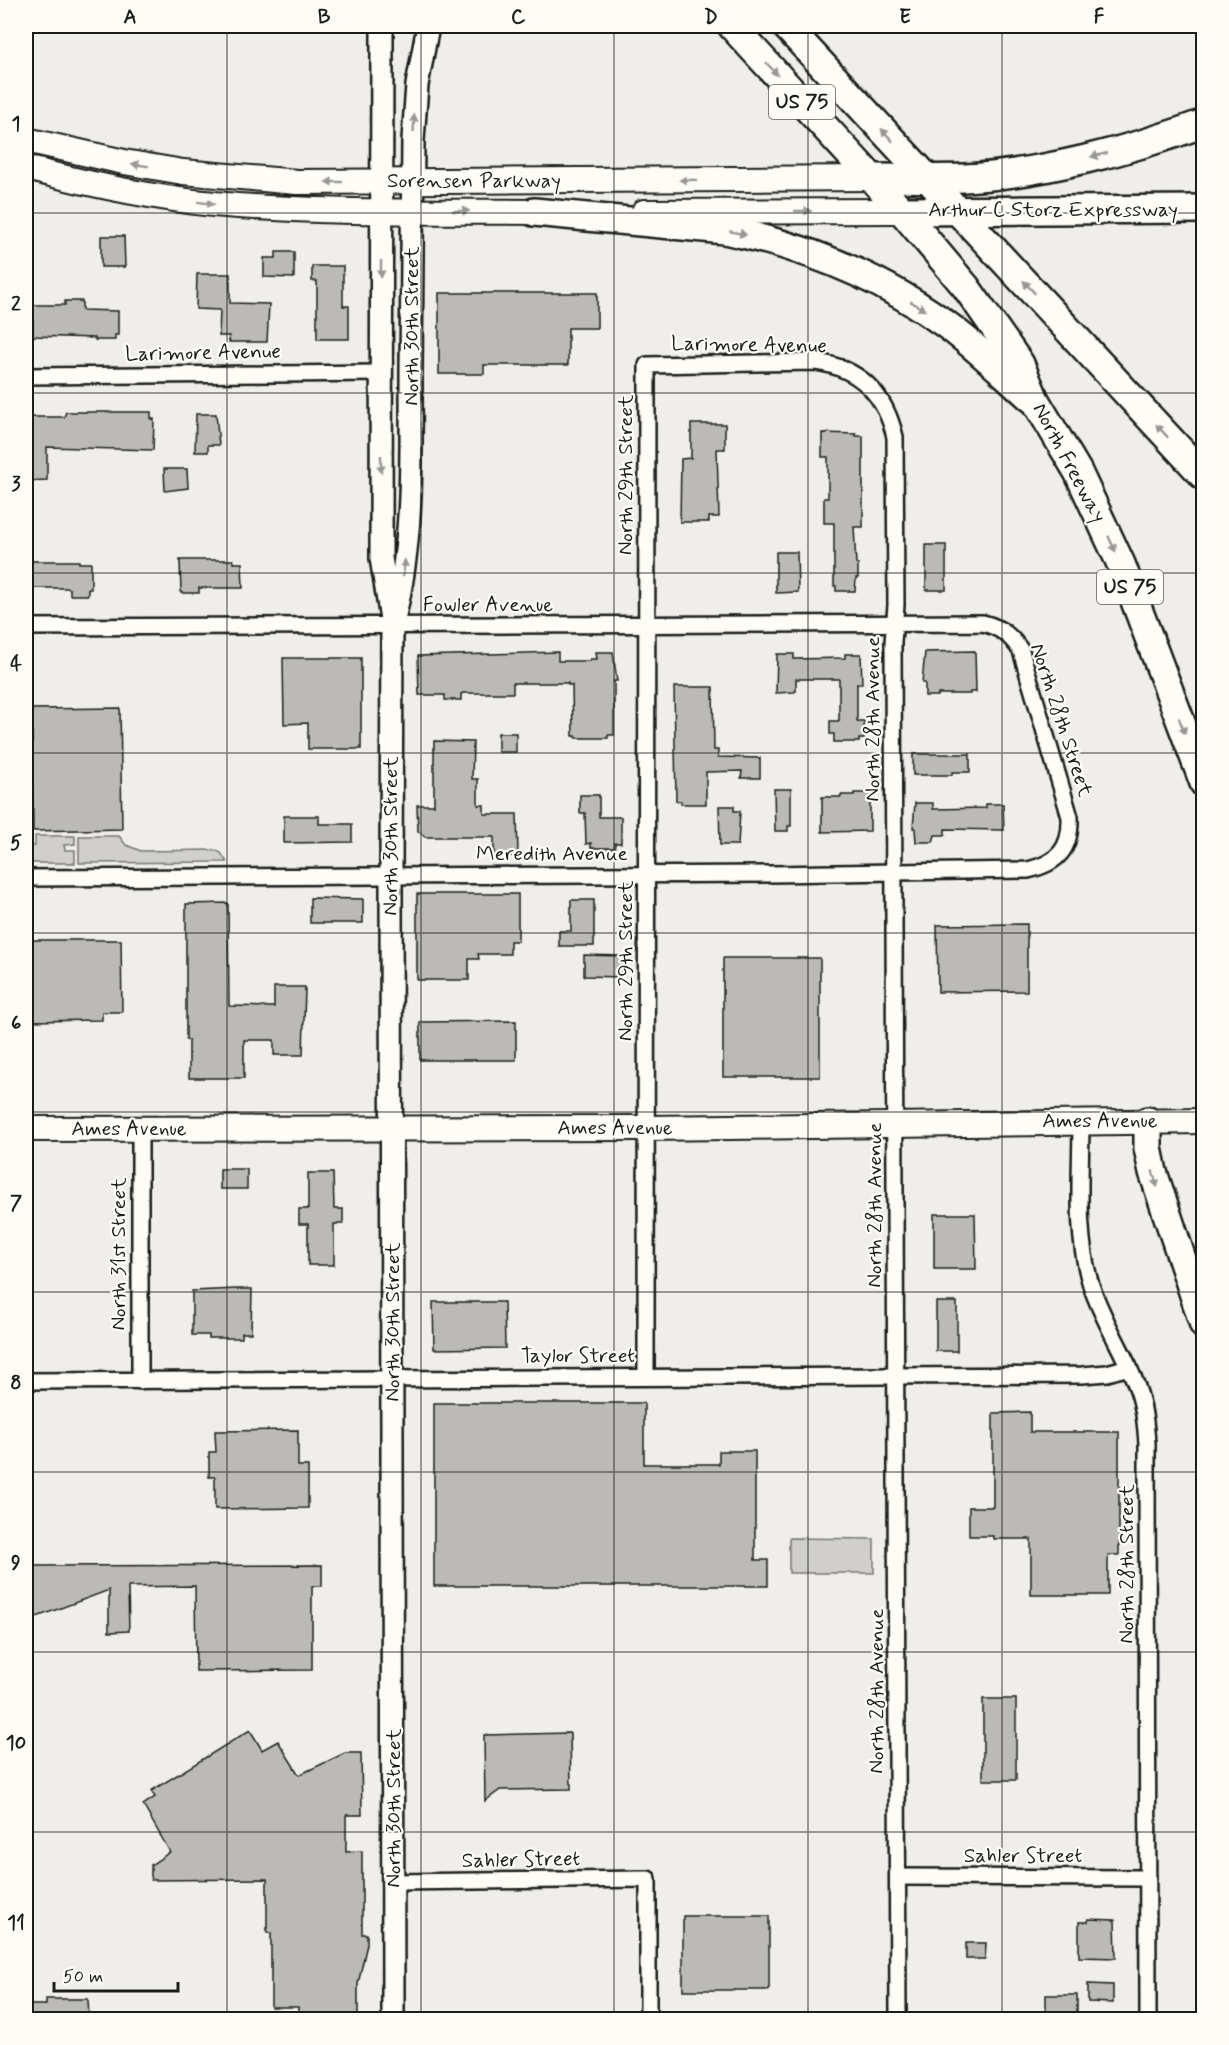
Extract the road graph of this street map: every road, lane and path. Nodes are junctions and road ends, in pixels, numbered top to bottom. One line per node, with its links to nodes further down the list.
1 (382, 26): 10 (main road, North 30th Street)
2 (428, 26): 11 (main road, North 30th Street, one-way to 2)
3 (732, 26): 8 (highway, US 75, one-way to 8)
4 (786, 26): 9 (highway, US 75, one-way to 4)
5 (1203, 123): 9 (highway, Arthur C Storz Expressway, one-way to 9)
6 (26, 140): 10 (main road, Sorensen Parkway, one-way to 6)
7 (26, 168): 14 (main road, Sorensen Parkway, one-way to 14)
8 (873, 178): 9 (highway, Sorensen Parkway); 11 (main road, Sorensen Parkway, one-way to 11); 16 (highway, North Freeway / US 75)
9 (927, 178): 12 (highway, US 75)
10 (381, 182): 11 (main road, Sorensen Parkway); 14 (main road, North 30th Street)
11 (413, 182): 15 (main road, North 30th Street)
12 (957, 209): 13 (highway, Arthur C Storz Expressway); 16 (highway, Arthur C Storz Expressway); 23 (highway, US 75, one-way to 12)
13 (1203, 209)
14 (381, 211): 15 (main road, Sorensen Parkway); 19 (main road, North 30th Street, one-way to 19)
15 (413, 211): 17 (main road, Sorensen Parkway, one-way to 17); 26 (main road, North 30th Street, one-way to 15)
16 (902, 211): 17 (main road, Sorensen Parkway, one-way to 16); 22 (highway, North Freeway / US 75)
17 (534, 212): 22 (highway, one-way to 22)
18 (647, 365): 21 (street, Larimore Avenue); 27 (street, North 29th Street)
19 (381, 373): 20 (street, Larimore Avenue); 26 (main road, North 30th Street, one-way to 26)
20 (26, 376)
21 (877, 394): 24 (street, North 28th Avenue)
22 (1035, 400): 29 (highway, North Freeway / US 75, one-way to 29)
23 (1203, 476)
24 (894, 623): 25 (street, Fowler Avenue); 27 (street, Fowler Avenue); 31 (street, North 28th Avenue)
25 (952, 623): 30 (street, North 28th Street)
26 (392, 625): 27 (street, Fowler Avenue); 28 (street, Fowler Avenue); 32 (main road, North 30th Street)
27 (648, 625): 33 (street, North 29th Street)
28 (26, 627)
29 (1203, 783)
30 (1067, 843): 31 (street, Meredith Avenue)
31 (893, 872): 33 (street, Meredith Avenue); 38 (street, North 28th Avenue)
32 (391, 875): 33 (street, Meredith Avenue); 34 (street, Meredith Avenue); 40 (main road, North 30th Street)
33 (646, 875): 41 (street, North 29th Street)
34 (26, 878)
35 (1081, 1121): 36 (main road, Ames Avenue); 38 (main road, Ames Avenue); 44 (street, North 28th Street)
36 (1148, 1121): 37 (main road, Ames Avenue); 43 (highway, one-way to 43)
37 (1203, 1121)
38 (895, 1124): 41 (main road, Ames Avenue); 45 (street, North 28th Avenue)
39 (140, 1128): 40 (main road, Ames Avenue); 42 (main road, Ames Avenue); 48 (street, North 31st Street)
40 (392, 1128): 41 (main road, Ames Avenue); 47 (main road, North 30th Street)
41 (646, 1128): 46 (street, North 29th Street)
42 (26, 1129)
43 (1203, 1325)
44 (1129, 1367): 45 (street, Taylor Street); 51 (street, North 28th Street)
45 (897, 1375): 46 (street, Taylor Street); 50 (street, North 28th Avenue)
46 (646, 1377): 47 (street, Taylor Street)
47 (393, 1378): 48 (street, Taylor Street); 52 (main road, North 30th Street)
48 (140, 1381): 49 (street, Taylor Street)
49 (26, 1382)
50 (898, 1877): 51 (street, Sahler Street); 55 (street, North 28th Avenue)
51 (1148, 1878): 56 (street, North 28th Street)
52 (394, 1882): 53 (main road, North 30th Street); 54 (street, Sahler Street)
53 (393, 2019)
54 (648, 2019)
55 (898, 2019)
56 (1148, 2019)

